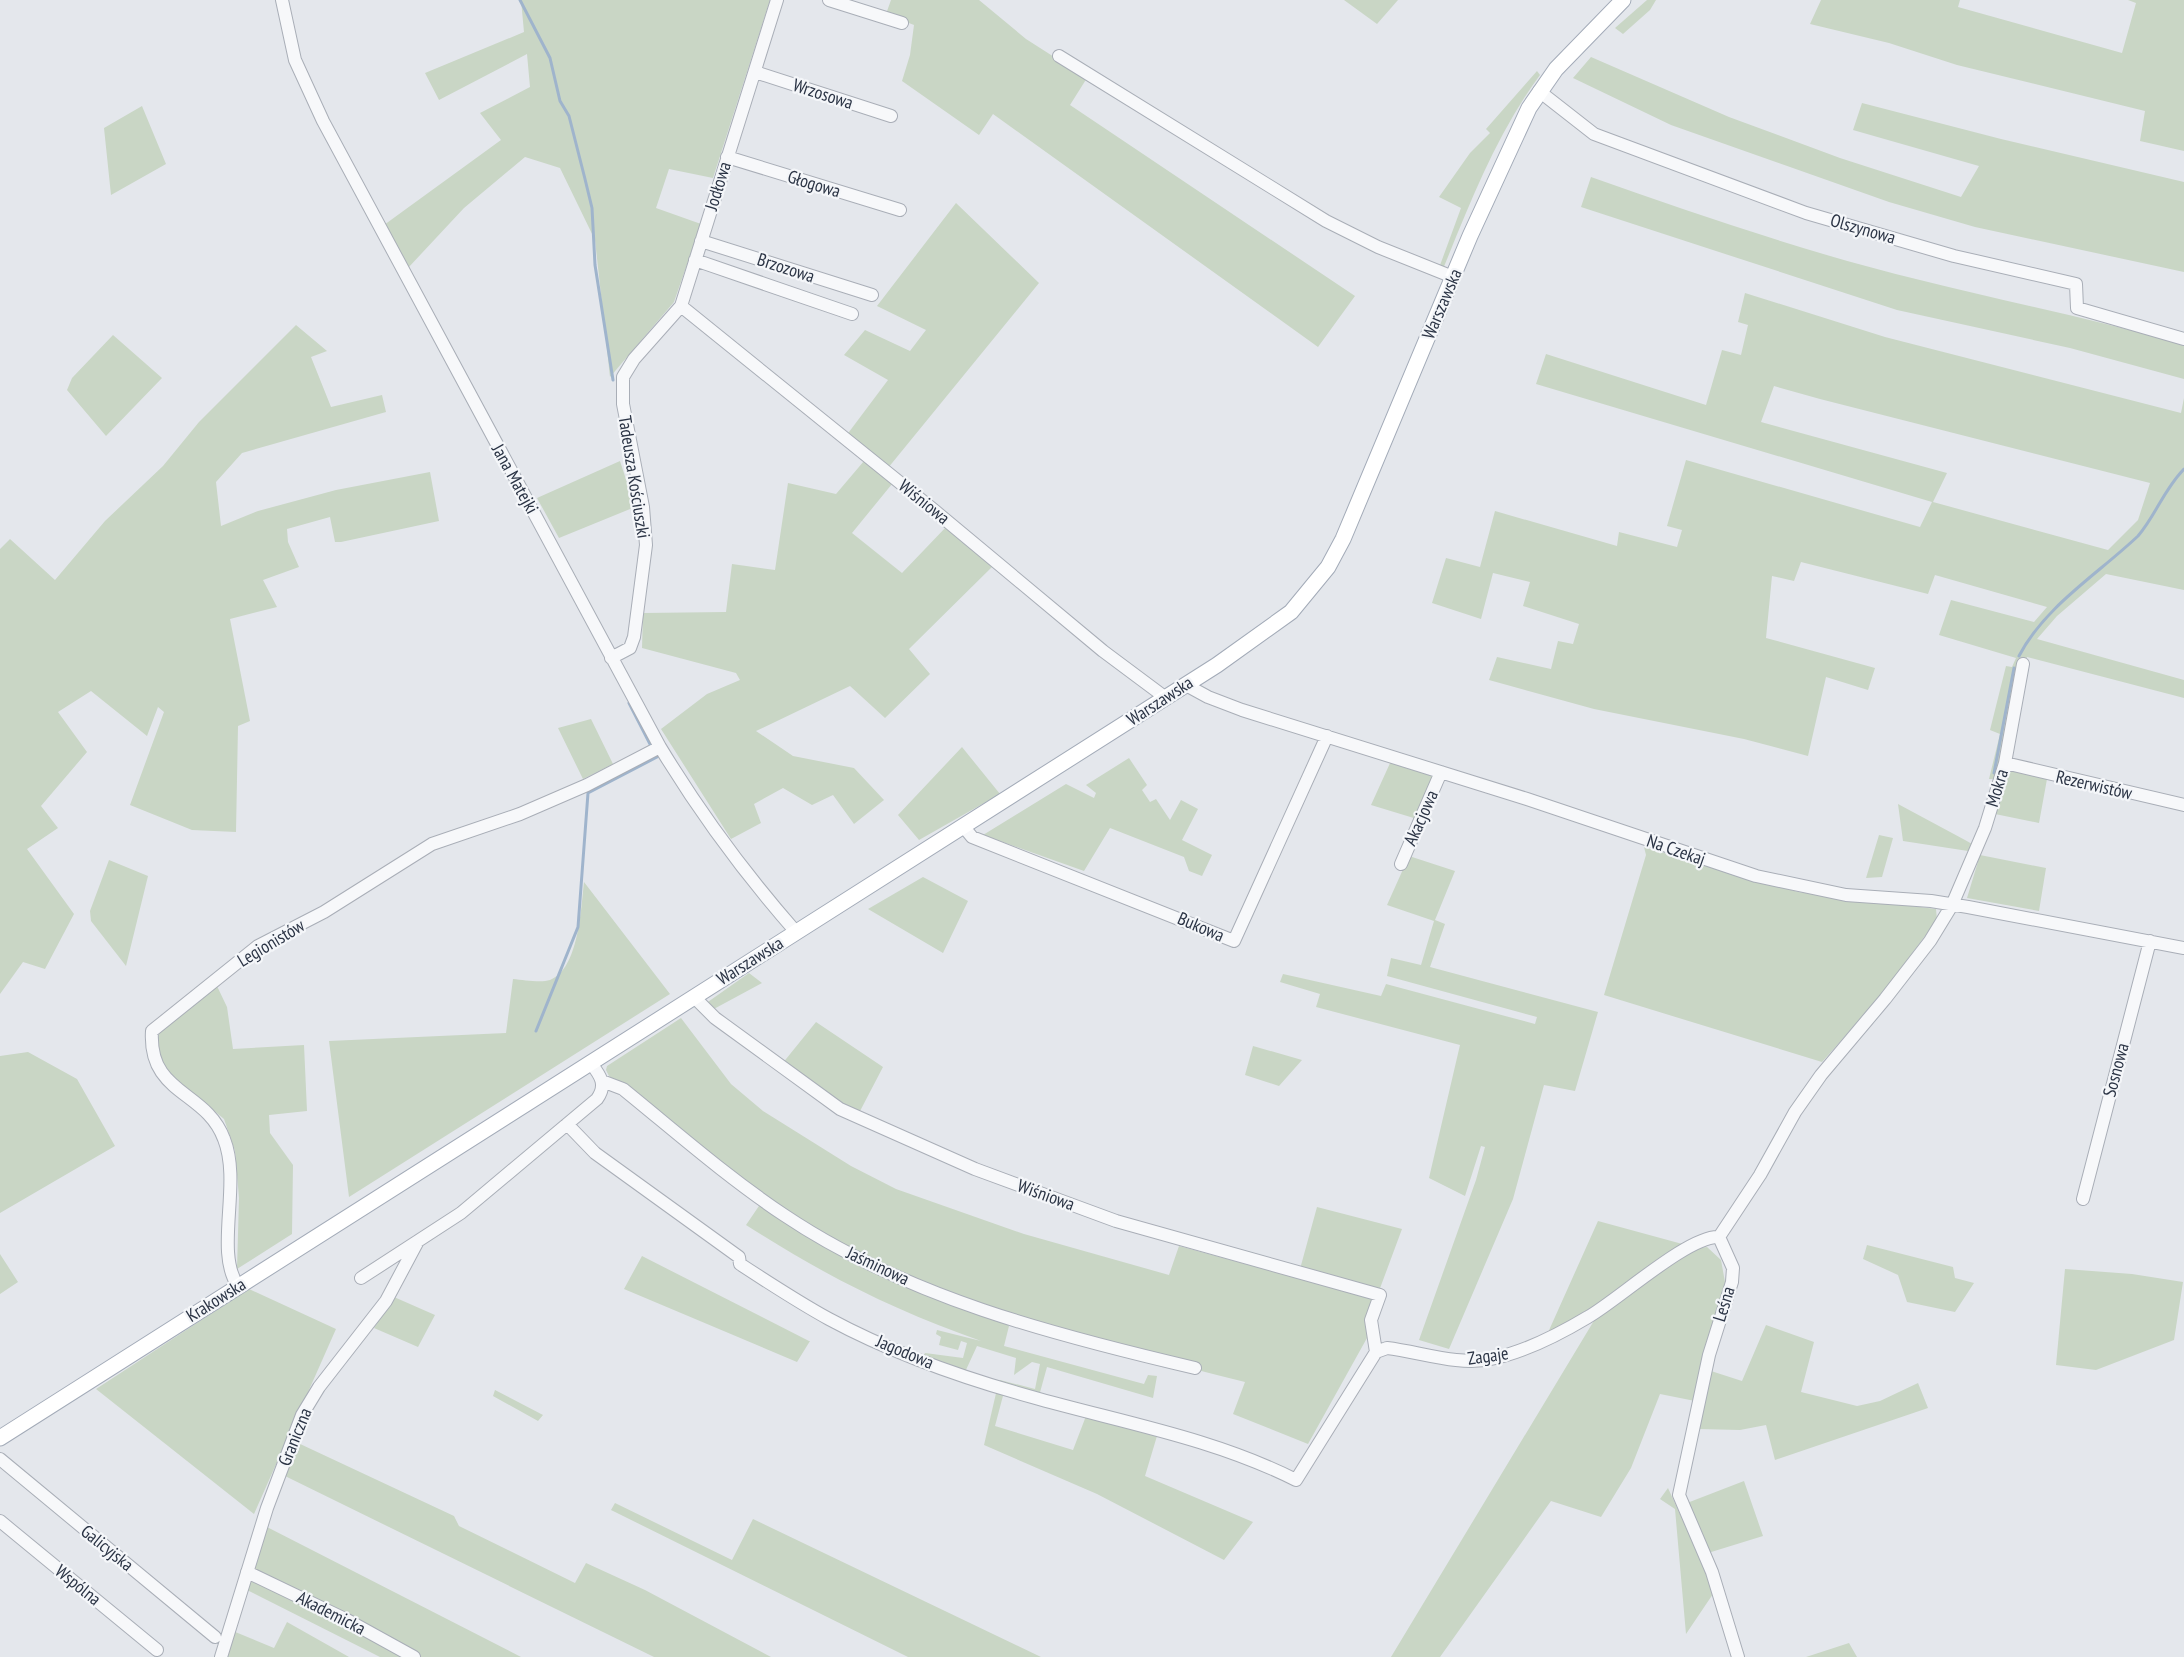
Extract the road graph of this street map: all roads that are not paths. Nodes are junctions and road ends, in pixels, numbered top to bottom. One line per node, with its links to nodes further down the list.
1 (282, 0): 20 (street, Jana Matejki)
2 (777, 0): 7 (street, Jodłowa)
3 (829, 0): 5 (street)
4 (1623, 0): 8 (main road, Warszawska)
5 (902, 23)
6 (1059, 56): 14 (street)
7 (755, 72): 9 (street, Wrzosowa); 10 (street, Jodłowa)
8 (1539, 91): 14 (main road, Warszawska); 18 (street, Olszynowa)
9 (891, 116)
10 (727, 157): 11 (street, Głogowa); 12 (street, Jodłowa)
11 (900, 210)
12 (701, 241): 13 (street, Jodłowa); 15 (street, Brzozowa)
13 (695, 260): 16 (street, Jodłowa); 17 (street, Brzozowa)
14 (1453, 277): 22 (main road, Warszawska)
15 (872, 295)
16 (681, 306): 19 (street, Jodłowa); 23 (street, Wiśniowa)
17 (852, 314)
18 (2184, 339)
19 (634, 359): 20 (street, Tadeusza Kościuszki)
20 (611, 658): 25 (street, Jana Matejki)
21 (2023, 664): 26 (street, Mokra)
22 (1186, 685): 23 (main road, Warszawska); 24 (street, Na Czekaj)
23 (1166, 698): 29 (main road, Warszawska)
24 (1328, 736): 27 (street, Na Czekaj); 29 (street, Bukowa)
25 (660, 747): 32 (street, Jana Matejki); 44 (street, Legionistów)
26 (2005, 763): 28 (street, Rezerwistów); 31 (street, Mokra)
27 (1440, 772): 30 (street, Akacjowa); 31 (street, Na Czekaj)
28 (2184, 805)
29 (963, 826): 32 (main road, Warszawska)
30 (1401, 864)
31 (1952, 905): 33 (street, Na Czekaj); 41 (street)
32 (796, 932): 35 (main road, Warszawska)
33 (2150, 941): 34 (street, Na Czekaj); 40 (street, Sosnowa)
34 (2184, 948)
35 (693, 997): 36 (main road, Warszawska); 45 (street, Wiśniowa)
36 (590, 1062): 37 (street); 39 (main road, Warszawska)
37 (602, 1081): 38 (street, Graniczna); 46 (street, Jaśminowa)
38 (567, 1124): 42 (street, Graniczna); 45 (street, Jagodowa)
39 (432, 1163): 44 (main road, Krakowska)
40 (2083, 1199)
41 (1719, 1237): 45 (street, Zagaje); 55 (street, Leśna)
42 (418, 1241): 43 (street, Graniczna); 50 (street, Graniczna)
43 (361, 1278)
44 (238, 1286): 47 (main road, Krakowska)
45 (1376, 1352)
46 (1196, 1368)
47 (0, 1438)
48 (0, 1459): 51 (street, Galicyjska)
49 (0, 1521): 52 (street, Wspólna)
50 (247, 1572): 53 (street, Graniczna); 54 (street, Akademicka)
51 (215, 1637)
52 (157, 1650)
53 (222, 1657)
54 (414, 1657)
55 (1738, 1657)

